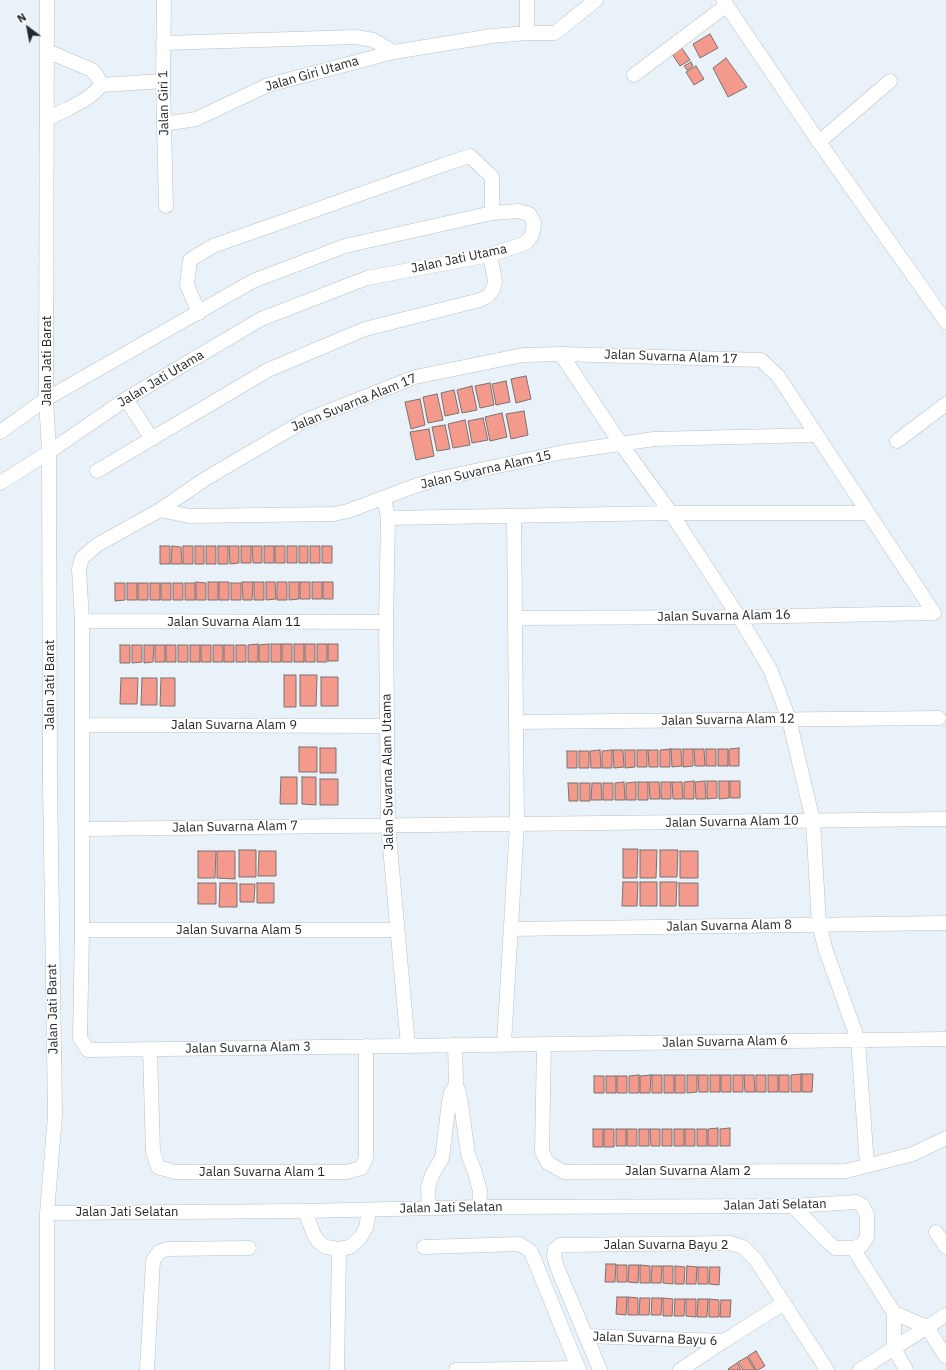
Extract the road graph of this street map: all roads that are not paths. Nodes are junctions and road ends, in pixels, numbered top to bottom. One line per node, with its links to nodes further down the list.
1 (47, 0): 8 (street, Jalan Jati Barat)
2 (164, 0): 7 (street, Jalan Giri 1)
3 (527, 0): 6 (street)
4 (596, 0): 6 (street, Jalan Giri Utama)
5 (725, 3): 10 (street); 16 (street)
6 (527, 33): 9 (street, Jalan Giri Utama)
7 (164, 43): 9 (street, Jalan Giri Utama); 11 (street, Jalan Giri 1)
8 (47, 50): 13 (street); 14 (street, Jalan Jati Barat)
9 (394, 52): 15 (street, Jalan Giri Utama)
10 (634, 75)
11 (163, 81): 13 (street); 15 (street, Jalan Giri 1)
12 (890, 81): 16 (street)
13 (100, 85): 14 (street)
14 (48, 118): 24 (street, Jalan Jati Barat)
15 (164, 124): 17 (street, Jalan Giri 1)
16 (819, 142): 21 (street)
17 (166, 206)
18 (492, 212): 19 (street, Jalan Jati Utama); 20 (street, Jalan Jati Utama); 20 (street)
19 (490, 255): 23 (street, Jalan Jati Utama); 28 (street)
20 (199, 312): 24 (street, Jalan Jati Utama)
21 (946, 322)
22 (561, 354): 27 (street, Jalan Suvarna Alam 17); 30 (street); 35 (street, Jalan Suvarna Alam 17)
23 (126, 399): 28 (street); 31 (street, Jalan Jati Utama)
24 (46, 400): 26 (street, Jalan Jati Utama); 31 (street, Jalan Jati Barat)
25 (946, 404): 29 (street)
26 (0, 432)
27 (817, 435): 30 (street, Jalan Suvarna Alam 15); 37 (street)
28 (152, 438): 32 (street)
29 (897, 441)
30 (621, 444): 34 (street, Jalan Suvarna Alam 15); 36 (street)
31 (49, 452): 33 (street, Jalan Jati Utama); 76 (street, Jalan Jati Barat)
32 (97, 471)
33 (0, 483)
34 (384, 498): 35 (street, Jalan Suvarna Alam 15); 39 (street, Jalan Suvarna Alam Utama)
35 (160, 510): 42 (street, Jalan Suvarna Alam 17)
36 (671, 513): 37 (street); 38 (street); 40 (street)
37 (868, 513): 40 (street, Jalan Suvarna Alam 16)
38 (514, 517): 39 (street); 41 (street)
39 (388, 518): 43 (street, Jalan Suvarna Alam Utama)
40 (739, 617): 41 (street, Jalan Suvarna Alam 16); 45 (street)
41 (515, 618): 46 (street)
42 (82, 622): 43 (street, Jalan Suvarna Alam 11); 47 (street, Jalan Suvarna Alam 17)
43 (386, 622): 48 (street, Jalan Suvarna Alam Utama)
44 (939, 718): 45 (street, Jalan Suvarna Alam 12)
45 (789, 720): 46 (street, Jalan Suvarna Alam 12); 50 (street)
46 (516, 722): 51 (street)
47 (82, 725): 48 (street, Jalan Suvarna Alam 9); 53 (street, Jalan Suvarna Alam 17)
48 (387, 726): 52 (street, Jalan Suvarna Alam Utama)
49 (946, 819): 50 (street, Jalan Suvarna Alam 10)
50 (813, 821): 51 (street, Jalan Suvarna Alam 10); 55 (street)
51 (517, 824): 52 (street, Jalan Suvarna Alam 10); 56 (street)
52 (388, 825): 53 (street, Jalan Suvarna Alam 7); 58 (street, Jalan Suvarna Alam Utama)
53 (82, 829): 57 (street, Jalan Suvarna Alam 17)
54 (946, 923): 55 (street, Jalan Suvarna Alam 8)
55 (819, 924): 56 (street, Jalan Suvarna Alam 8); 60 (street)
56 (511, 929): 61 (street)
57 (82, 930): 58 (street, Jalan Suvarna Alam 5); 67 (street, Jalan Suvarna Alam 17)
58 (396, 930): 65 (street, Jalan Suvarna Alam Utama)
59 (946, 1039): 60 (street, Jalan Suvarna Alam 6)
60 (858, 1040): 62 (street, Jalan Suvarna Alam 6); 70 (street)
61 (504, 1044): 62 (street, Jalan Suvarna Alam 6); 63 (street, Jalan Suvarna Alam 6)
62 (544, 1044): 70 (street, Jalan Suvarna Alam 2)
63 (455, 1045): 65 (street, Jalan Suvarna Alam 3); 68 (street)
64 (366, 1046): 65 (street, Jalan Suvarna Alam 3); 66 (street, Jalan Suvarna Alam 3); 66 (street, Jalan Suvarna Alam 1)
65 (408, 1046)
66 (150, 1049): 67 (street, Jalan Suvarna Alam 3)
67 (88, 1050)
68 (456, 1084): 72 (street); 73 (street)
69 (946, 1138): 70 (street, Jalan Suvarna Alam 2)
70 (867, 1165)
71 (793, 1206): 72 (street, Jalan Jati Selatan); 81 (street); 81 (street, Jalan Jati Selatan)
72 (480, 1207): 73 (street, Jalan Jati Selatan)
73 (429, 1208): 74 (street, Jalan Jati Selatan)
74 (369, 1210): 75 (street, Jalan Jati Selatan); 82 (street)
75 (305, 1211): 76 (street, Jalan Jati Selatan); 82 (street)
76 (46, 1213): 92 (street, Jalan Jati Barat)
77 (936, 1232): 79 (street)
78 (424, 1247): 91 (street)
79 (946, 1247)
80 (249, 1248): 93 (street)
81 (853, 1248): 84 (street)
82 (339, 1249): 94 (street)
83 (784, 1303): 87 (street, Jalan Suvarna Bayu 2); 88 (street, Jalan Suvarna Bayu 6); 98 (street, Jalan Suvarna Bayu 2)
84 (894, 1313): 86 (street); 89 (street)
85 (946, 1315): 86 (street)
86 (928, 1327): 89 (street); 90 (street)
87 (586, 1336): 88 (street, Jalan Suvarna Bayu 6); 96 (street)
88 (724, 1341): 97 (street, Jalan Suvarna Bayu 6)
89 (894, 1348): 99 (street); 100 (street)
90 (946, 1357)
91 (579, 1369): 95 (street)
92 (47, 1370)
93 (147, 1370)
94 (337, 1370)
95 (456, 1370)
96 (600, 1370)
97 (680, 1370)
98 (827, 1370)
99 (860, 1370)
100 (906, 1370)

